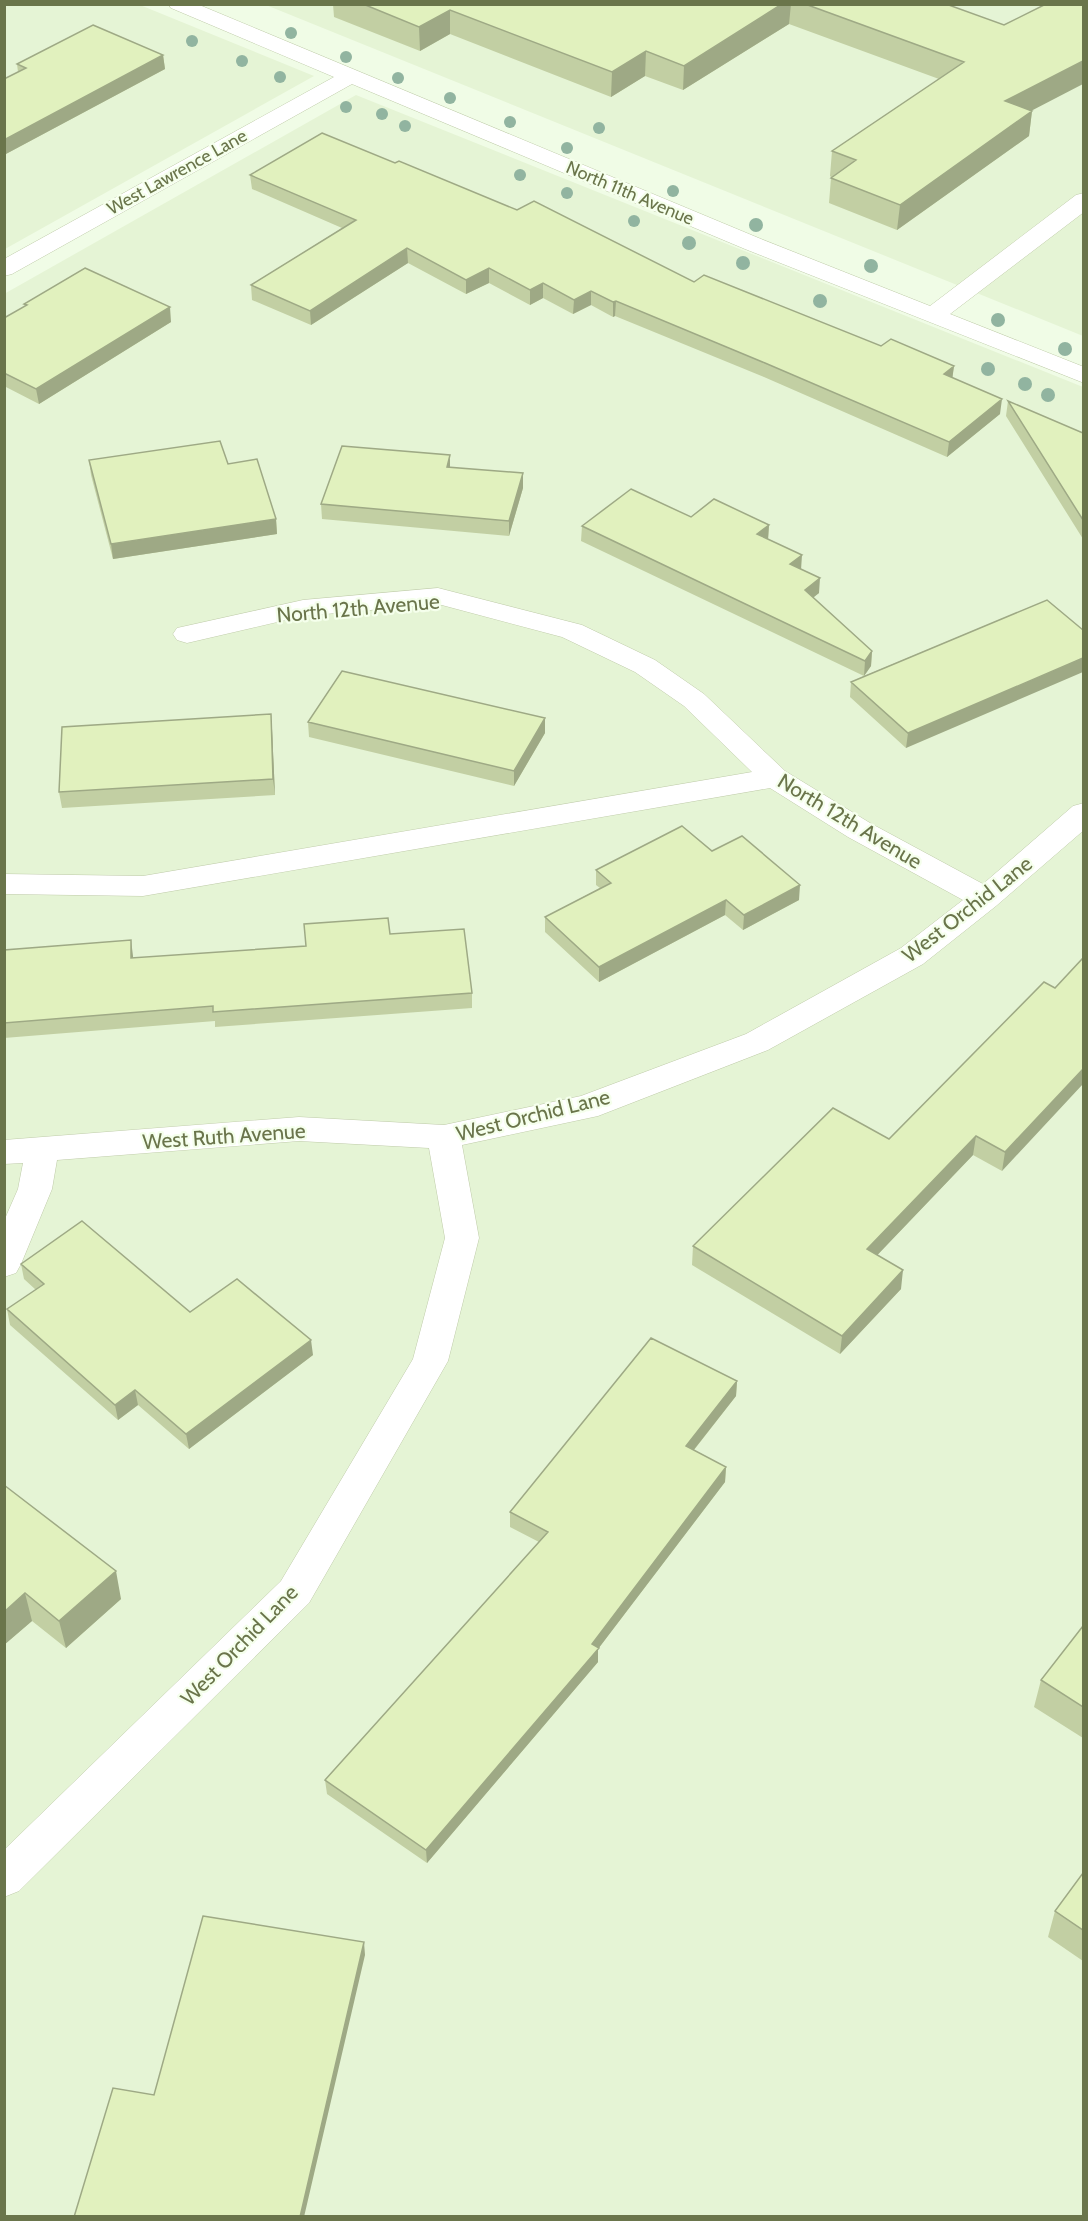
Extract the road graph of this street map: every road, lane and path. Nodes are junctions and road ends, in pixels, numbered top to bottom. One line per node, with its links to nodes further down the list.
1 (178, 4): 3 (street, North 11th Avenue)
2 (229, 4): 3 (street)
3 (207, 16): 4 (street, North 11th Avenue)
4 (351, 76): 6 (street, West Lawrence Lane); 7 (street, North 11th Avenue)
5 (1083, 200): 7 (street)
6 (4, 269)
7 (934, 315): 8 (street, North 11th Avenue)
8 (1083, 376)
9 (187, 634): 10 (street, North 12th Avenue)
10 (775, 778): 12 (street); 13 (street, North 12th Avenue)
11 (1083, 813): 13 (street, West Orchid Lane)
12 (4, 884)
13 (985, 899): 14 (street, West Orchid Lane)
14 (444, 1137): 15 (street, West Ruth Avenue); 18 (street, West Orchid Lane)
15 (42, 1148): 16 (street, West Ruth Avenue); 17 (street)
16 (4, 1152)
17 (4, 1264)
18 (4, 1878)

